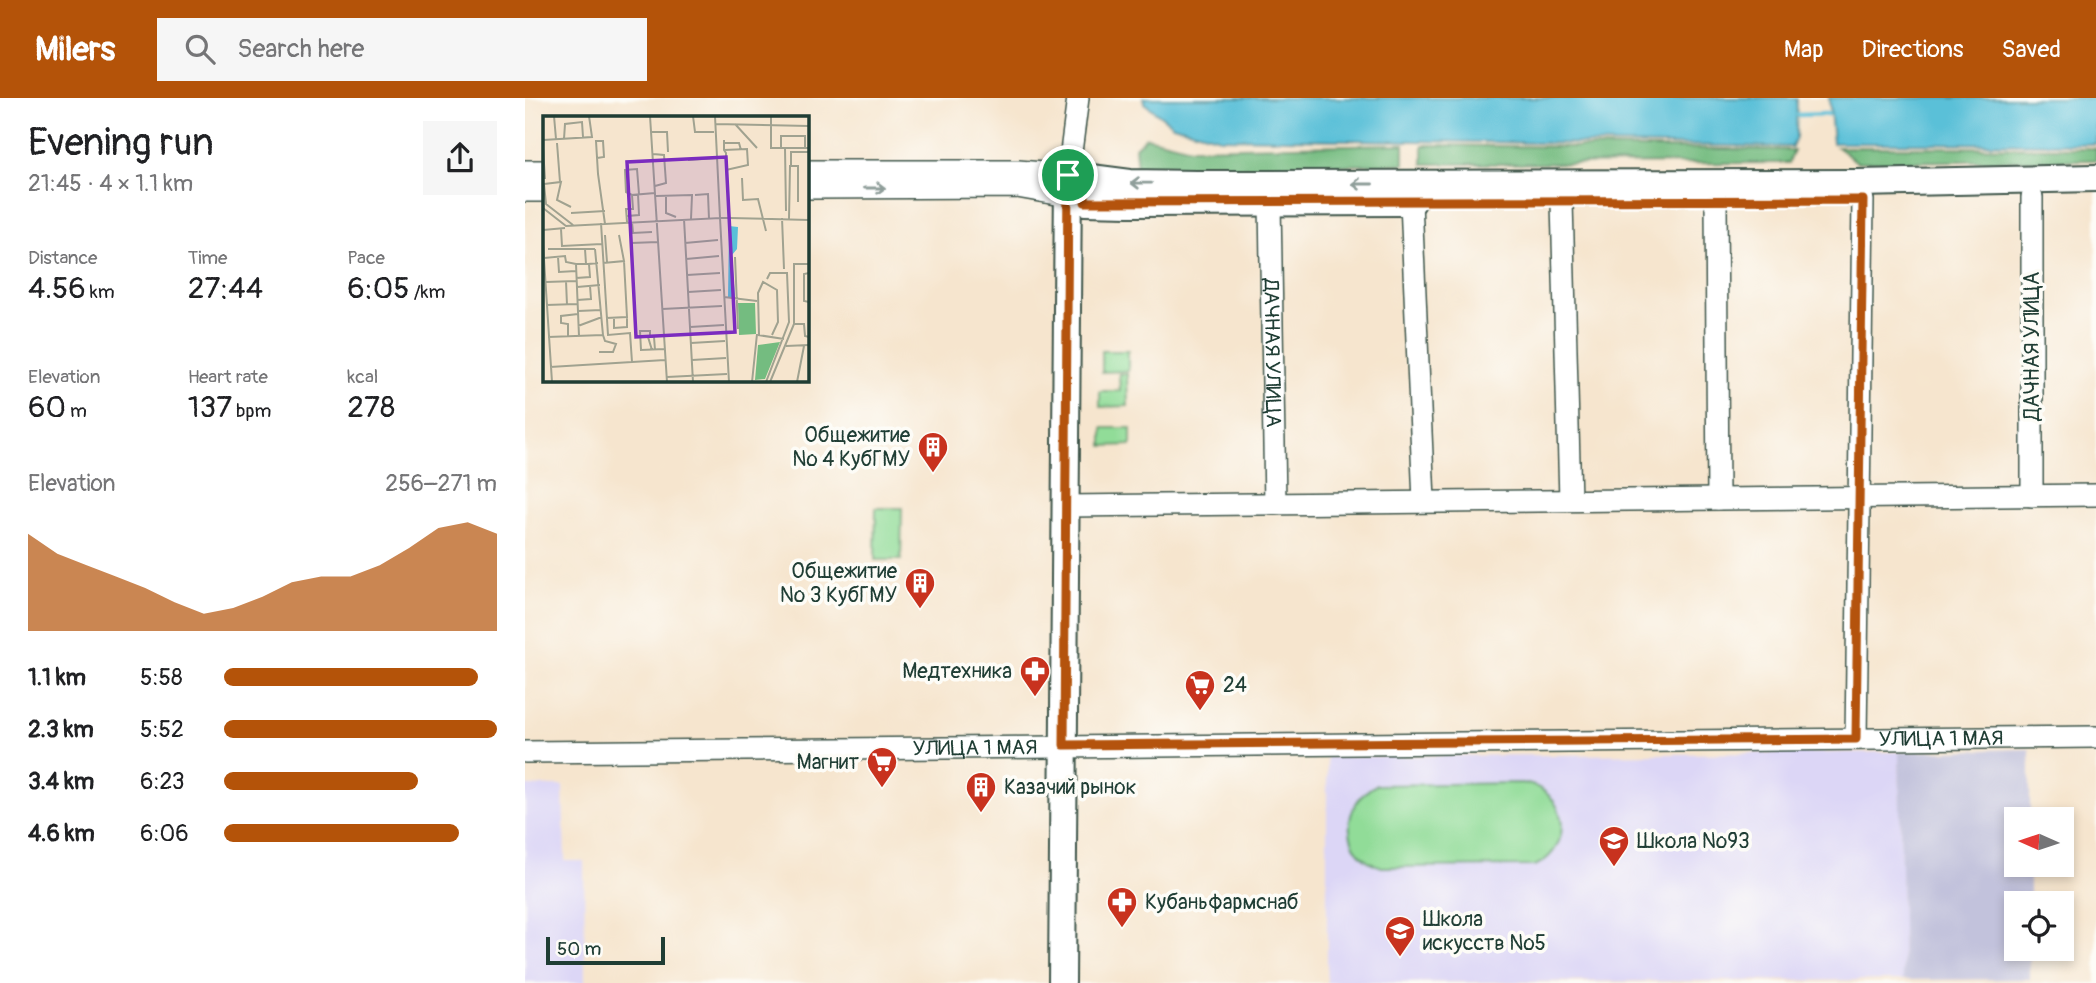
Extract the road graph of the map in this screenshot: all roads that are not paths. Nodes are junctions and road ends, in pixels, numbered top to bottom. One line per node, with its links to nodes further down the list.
1 (1079, 98): 7 (street)
2 (525, 171): 3 (street)
3 (543, 171)
4 (809, 171): 7 (street)
5 (2096, 178): 7 (main road, one-way to 7)
6 (809, 188): 7 (street, one-way to 7)
7 (1077, 188): 16 (main road); 24 (main road); 24 (main road)
8 (525, 191): 9 (street)
9 (543, 191)
10 (2096, 196): 11 (main road)
11 (2032, 197): 12 (main road); 18 (street, ДАЧНАЯ УЛИЦА)
12 (1863, 200): 13 (main road); 19 (street)
13 (1716, 201): 15 (main road); 20 (street)
14 (1411, 202): 15 (main road); 16 (main road); 22 (street)
15 (1562, 202): 21 (street)
16 (1270, 204): 23 (street, ДАЧНАЯ УЛИЦА)
17 (2096, 495): 18 (street)
18 (2032, 496): 19 (street)
19 (1860, 497): 20 (street); 26 (street)
20 (1718, 499): 21 (street)
21 (1570, 500): 22 (street)
22 (1424, 502): 23 (street)
23 (1275, 504): 24 (street)
24 (1074, 506): 27 (main road)
25 (2096, 737): 26 (street, УЛИЦА 1 МАЯ)
26 (1856, 739): 27 (street, УЛИЦА 1 МАЯ)
27 (1072, 745): 28 (street, УЛИЦА 1 МАЯ); 29 (main road); 30 (main road)
28 (525, 752)
29 (1062, 983)
30 (1080, 983)

